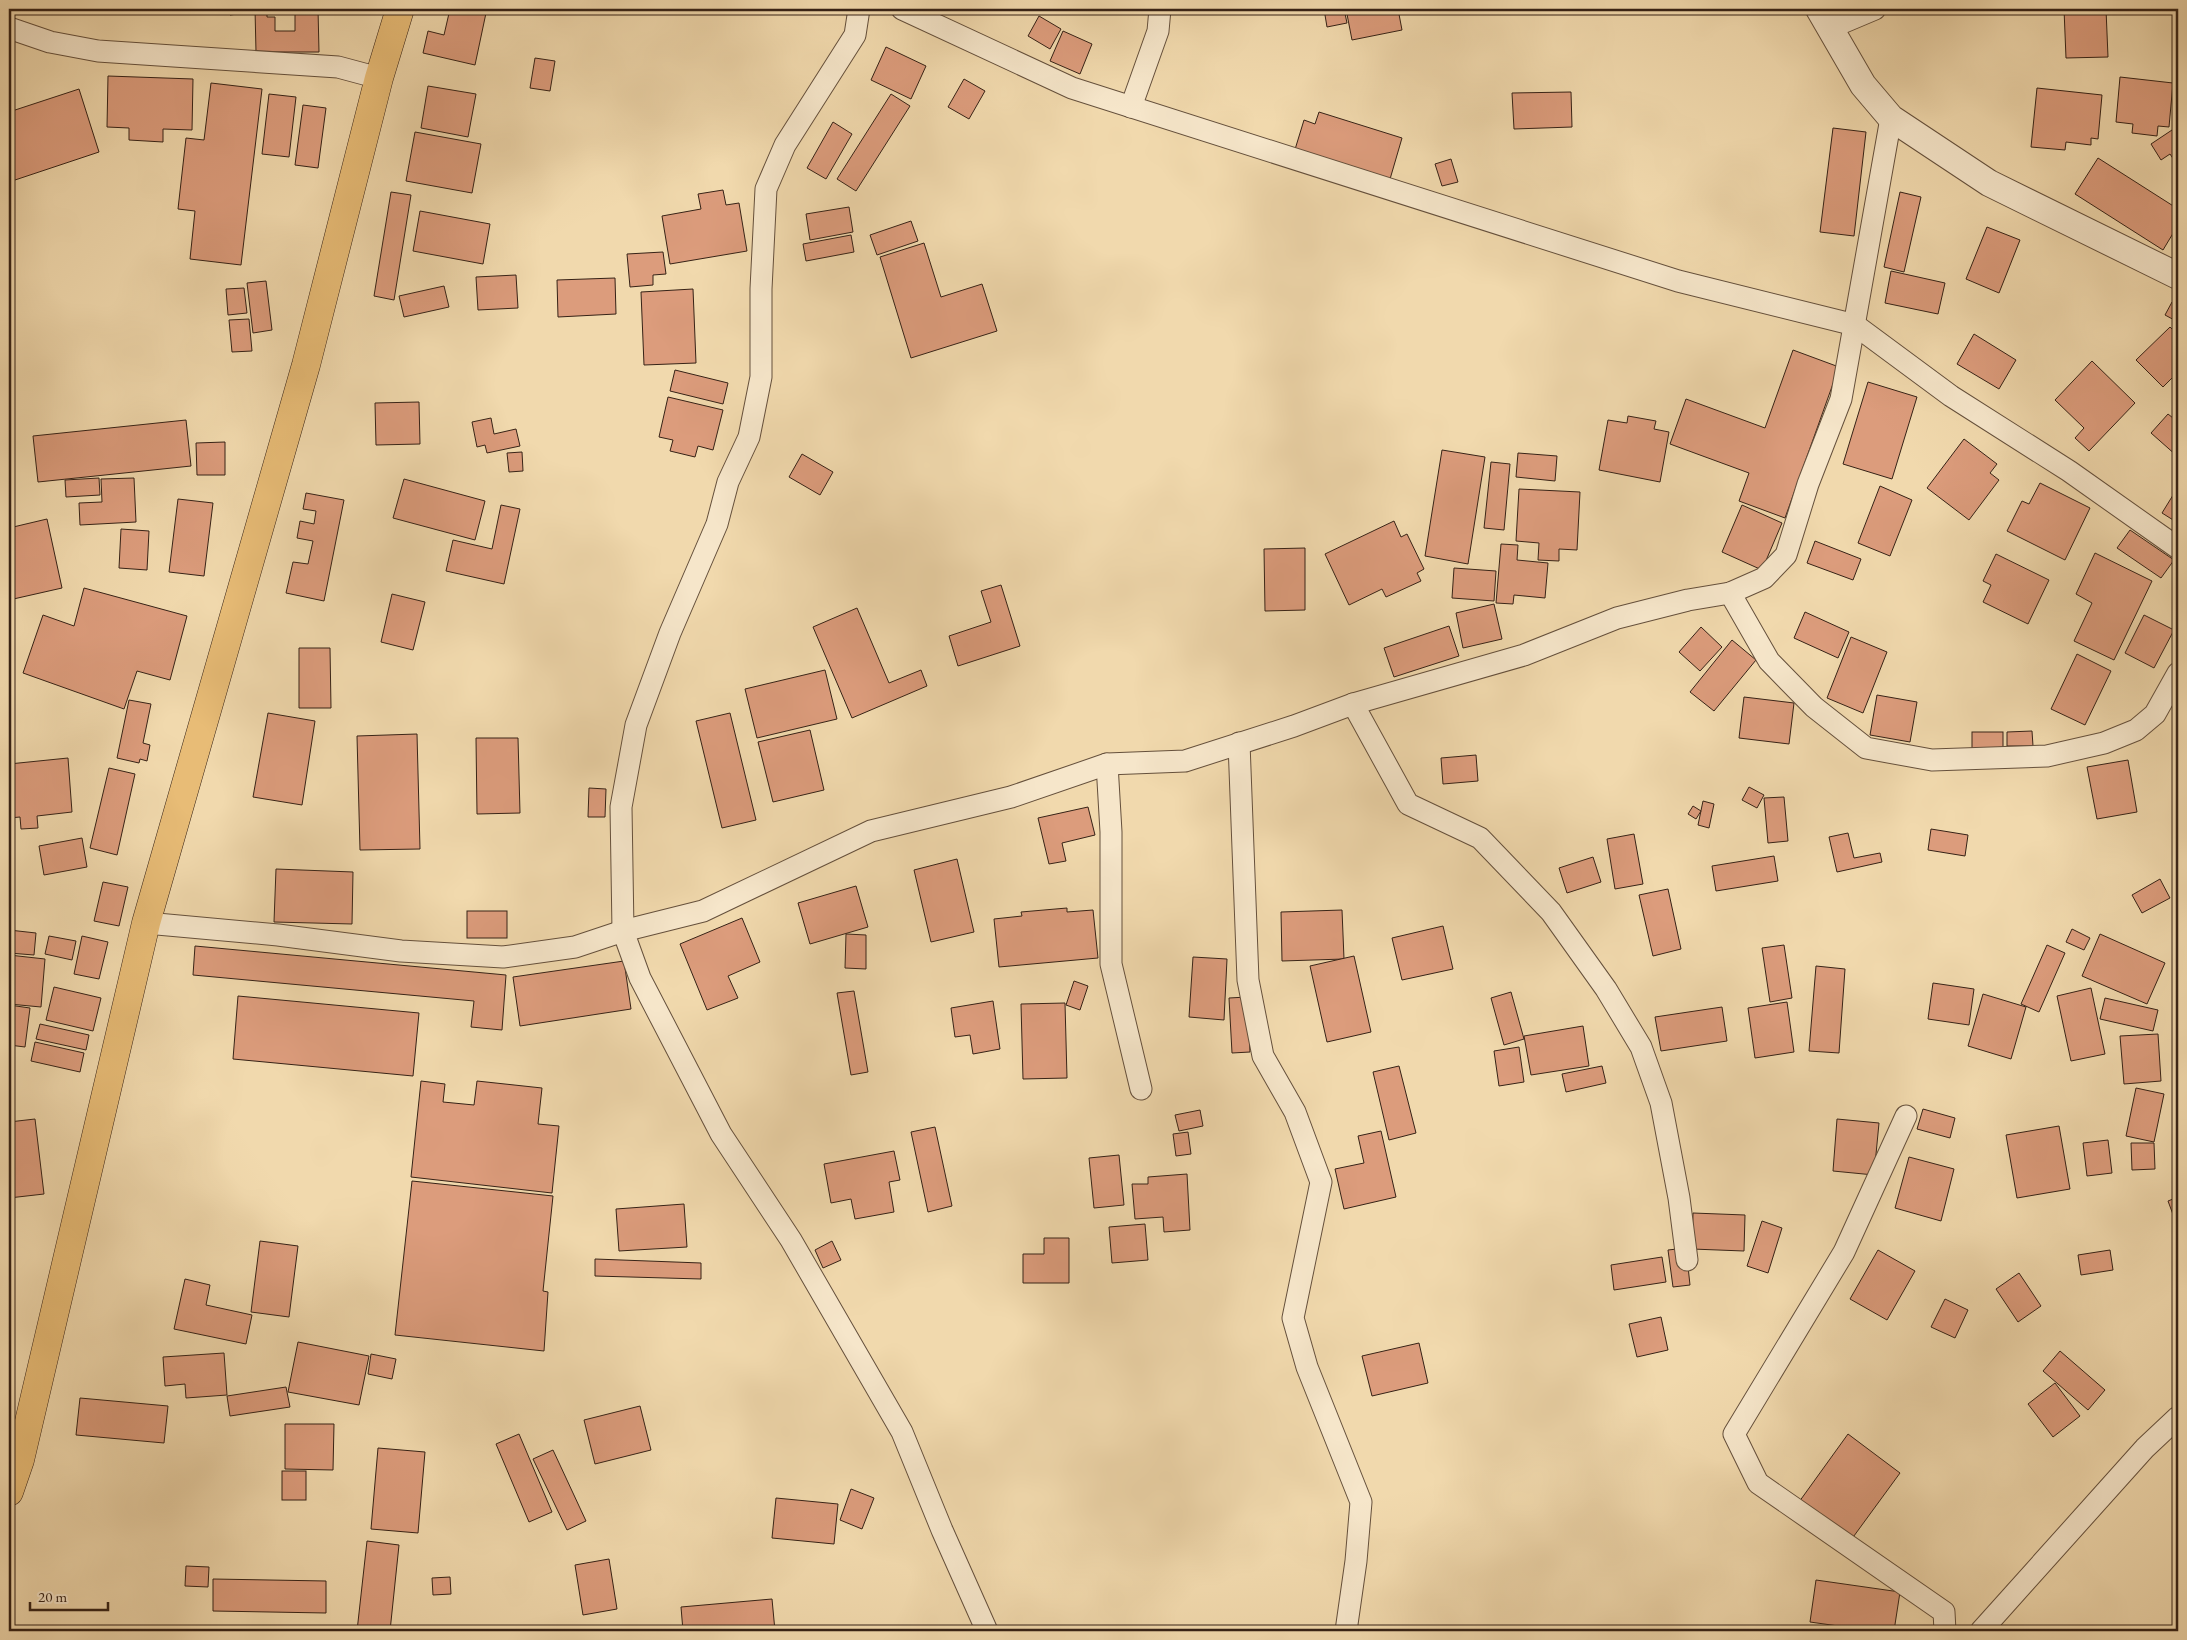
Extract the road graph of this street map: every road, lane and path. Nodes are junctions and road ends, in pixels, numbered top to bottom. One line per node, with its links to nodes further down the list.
1 (400, 9): 8 (main road)
2 (859, 9): 20 (street)
3 (902, 9): 9 (street)
4 (1160, 9): 9 (street)
5 (1875, 9): 6 (street)
6 (1824, 18): 10 (street)
7 (9, 28): 8 (street)
8 (379, 78): 19 (main road)
9 (1131, 107): 12 (street)
10 (1891, 118): 11 (street); 12 (street)
11 (2178, 276)
12 (1855, 325): 13 (street); 14 (street)
13 (2178, 548)
14 (1730, 592): 15 (street); 16 (street)
15 (2178, 673)
16 (1353, 704): 17 (street); 23 (street)
17 (1239, 743): 18 (street); 27 (street)
18 (1107, 764): 20 (street); 21 (street)
19 (146, 923): 20 (street); 25 (main road)
20 (623, 931): 26 (street)
21 (1140, 1089)
22 (1906, 1116): 28 (street)
23 (1687, 1260)
24 (2178, 1417): 29 (street)
25 (9, 1492)
26 (987, 1631)
27 (1346, 1631)
28 (1945, 1631)
29 (1982, 1631)

